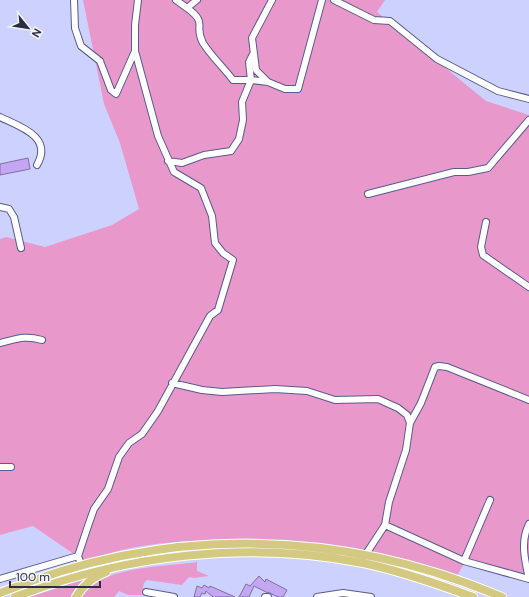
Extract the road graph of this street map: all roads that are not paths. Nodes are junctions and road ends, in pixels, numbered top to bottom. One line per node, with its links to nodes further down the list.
1 (74, 0): 9 (street)
2 (138, 0): 9 (street)
3 (176, 0): 8 (street)
4 (197, 0): 8 (street)
5 (272, 0): 10 (street)
6 (322, 0): 12 (street)
7 (334, 0): 13 (street)
8 (187, 8): 11 (street)
9 (135, 51): 16 (street)
10 (253, 54): 11 (street); 12 (street)
11 (251, 80): 12 (street); 16 (street)
12 (268, 82)
13 (529, 99)
14 (0, 117): 17 (street)
15 (529, 120): 18 (street)
16 (168, 161): 25 (street)
17 (37, 165)
18 (368, 194)
19 (0, 207): 21 (street)
20 (486, 222): 22 (street)
21 (21, 248)
22 (529, 287)
23 (42, 340): 24 (street)
24 (0, 343)
25 (172, 383): 27 (street); 34 (street)
26 (529, 400): 27 (street)
27 (410, 423): 32 (street)
28 (0, 467): 29 (street)
29 (11, 467)
30 (490, 500): 35 (street)
31 (529, 524): 38 (street)
32 (385, 525): 33 (street); 35 (street)
33 (366, 554): 34 (main road); 47 (main road)
34 (80, 560): 37 (street); 40 (main road)
35 (464, 561): 38 (street)
36 (129, 563): 42 (main road); 43 (main road); 46 (main road)
37 (0, 579)
38 (529, 579)
39 (146, 592): 44 (street)
40 (0, 593)
41 (367, 596): 45 (street)
42 (15, 597)
43 (76, 597)
44 (174, 597)
45 (317, 597)
46 (474, 597)
47 (502, 597)

